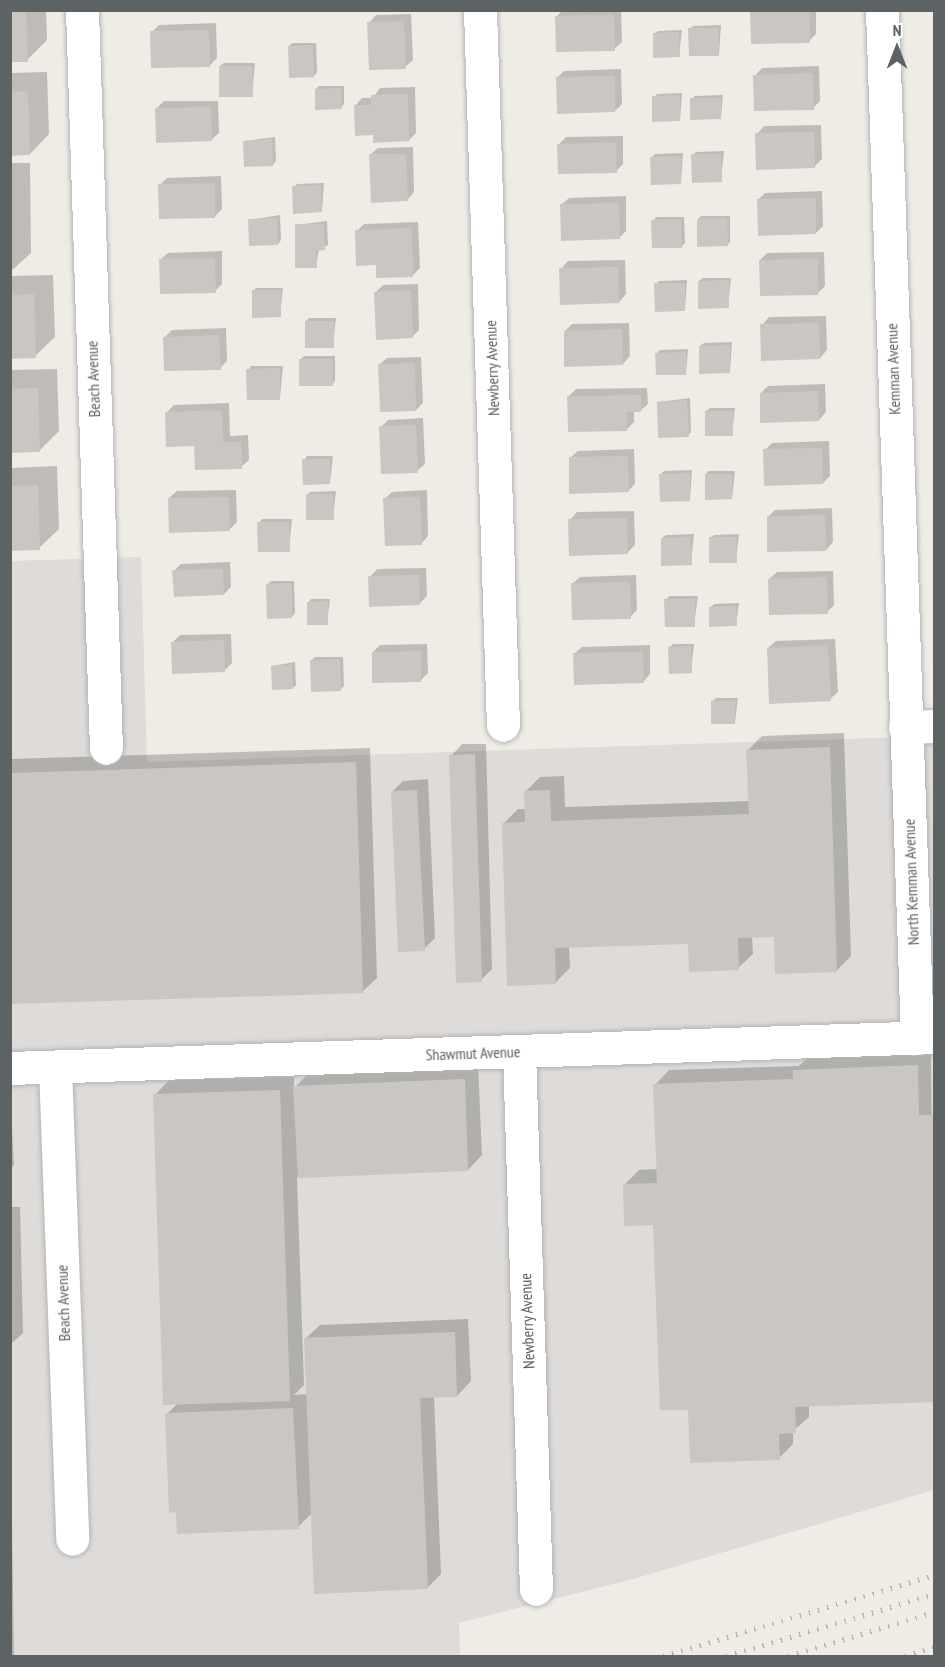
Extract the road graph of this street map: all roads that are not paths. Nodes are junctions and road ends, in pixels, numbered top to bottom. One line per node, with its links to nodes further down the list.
1 (82, 10): 6 (street, Beach Avenue)
2 (480, 10): 4 (street, Newberry Avenue)
3 (882, 10): 5 (street, Kemman Avenue)
4 (503, 725)
5 (920, 726): 7 (street, North Kemman Avenue)
6 (106, 748)
7 (926, 1038): 8 (street, Shawmut Avenue)
8 (519, 1052): 9 (street, Shawmut Avenue); 12 (street, Newberry Avenue)
9 (55, 1067): 10 (street, Shawmut Avenue); 11 (street, Beach Avenue)
10 (10, 1068)
11 (72, 1539)
12 (536, 1589)

